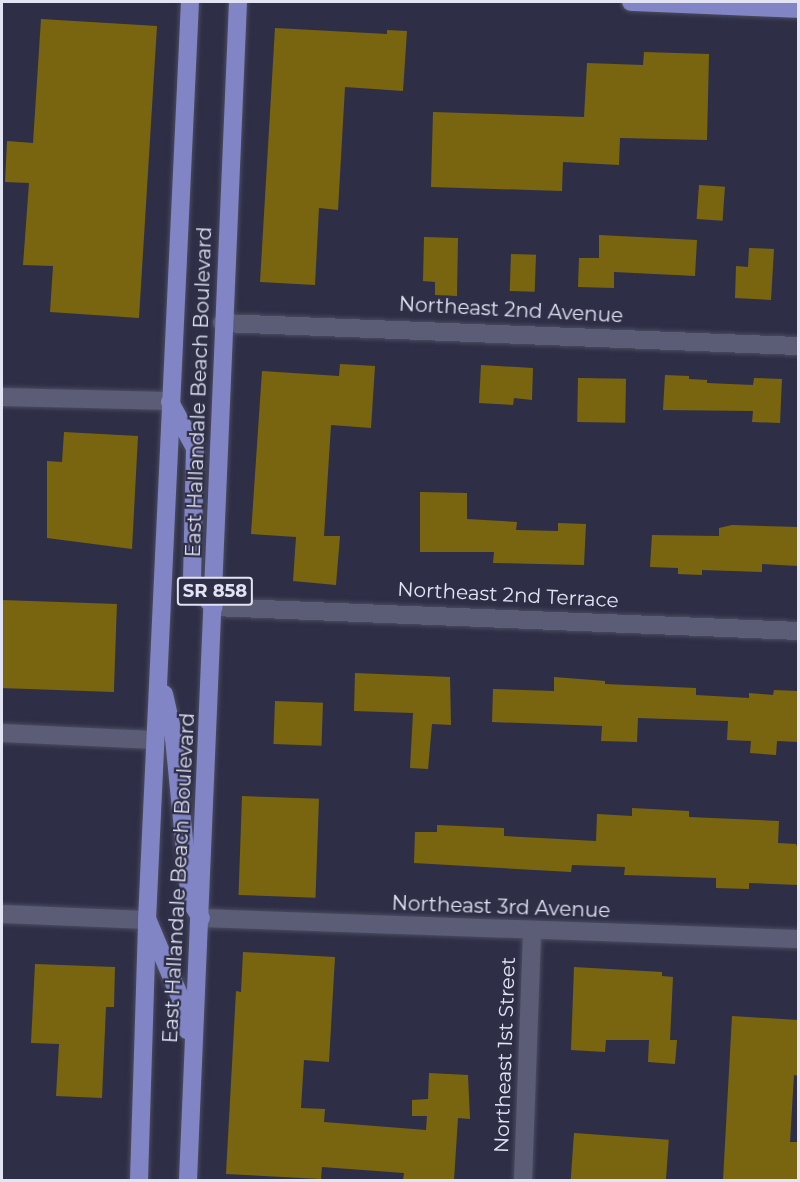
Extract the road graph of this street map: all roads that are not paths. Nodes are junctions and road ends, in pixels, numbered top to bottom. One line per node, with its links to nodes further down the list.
1 (190, 2): 8 (main road, East Hallandale Beach Boulevard / SR 858)
2 (238, 2): 5 (main road, East Hallandale Beach Boulevard / SR 858)
3 (631, 2): 4 (main road)
4 (798, 9)
5 (222, 322): 6 (street, Northeast 2nd Avenue); 9 (main road, East Hallandale Beach Boulevard / SR 858)
6 (798, 346)
7 (2, 397): 8 (street)
8 (170, 401): 9 (main road); 11 (main road, East Hallandale Beach Boulevard / SR 858)
9 (214, 607): 10 (street, Northeast 2nd Terrace); 15 (main road, East Hallandale Beach Boulevard / SR 858)
10 (798, 631)
11 (159, 672): 13 (main road, East Hallandale Beach Boulevard / SR 858); 15 (main road)
12 (2, 733): 13 (street)
13 (155, 740): 16 (main road, East Hallandale Beach Boulevard / SR 858)
14 (2, 915): 16 (street)
15 (201, 918): 17 (street, Northeast 3rd Avenue); 19 (main road, East Hallandale Beach Boulevard / SR 858)
16 (147, 920): 19 (main road); 20 (main road, East Hallandale Beach Boulevard / SR 858)
17 (532, 932): 18 (street, Northeast 3rd Avenue); 22 (street, Northeast 1st Street)
18 (798, 939)
19 (192, 1053): 21 (main road, East Hallandale Beach Boulevard / SR 858)
20 (139, 1180)
21 (189, 1180)
22 (523, 1180)

